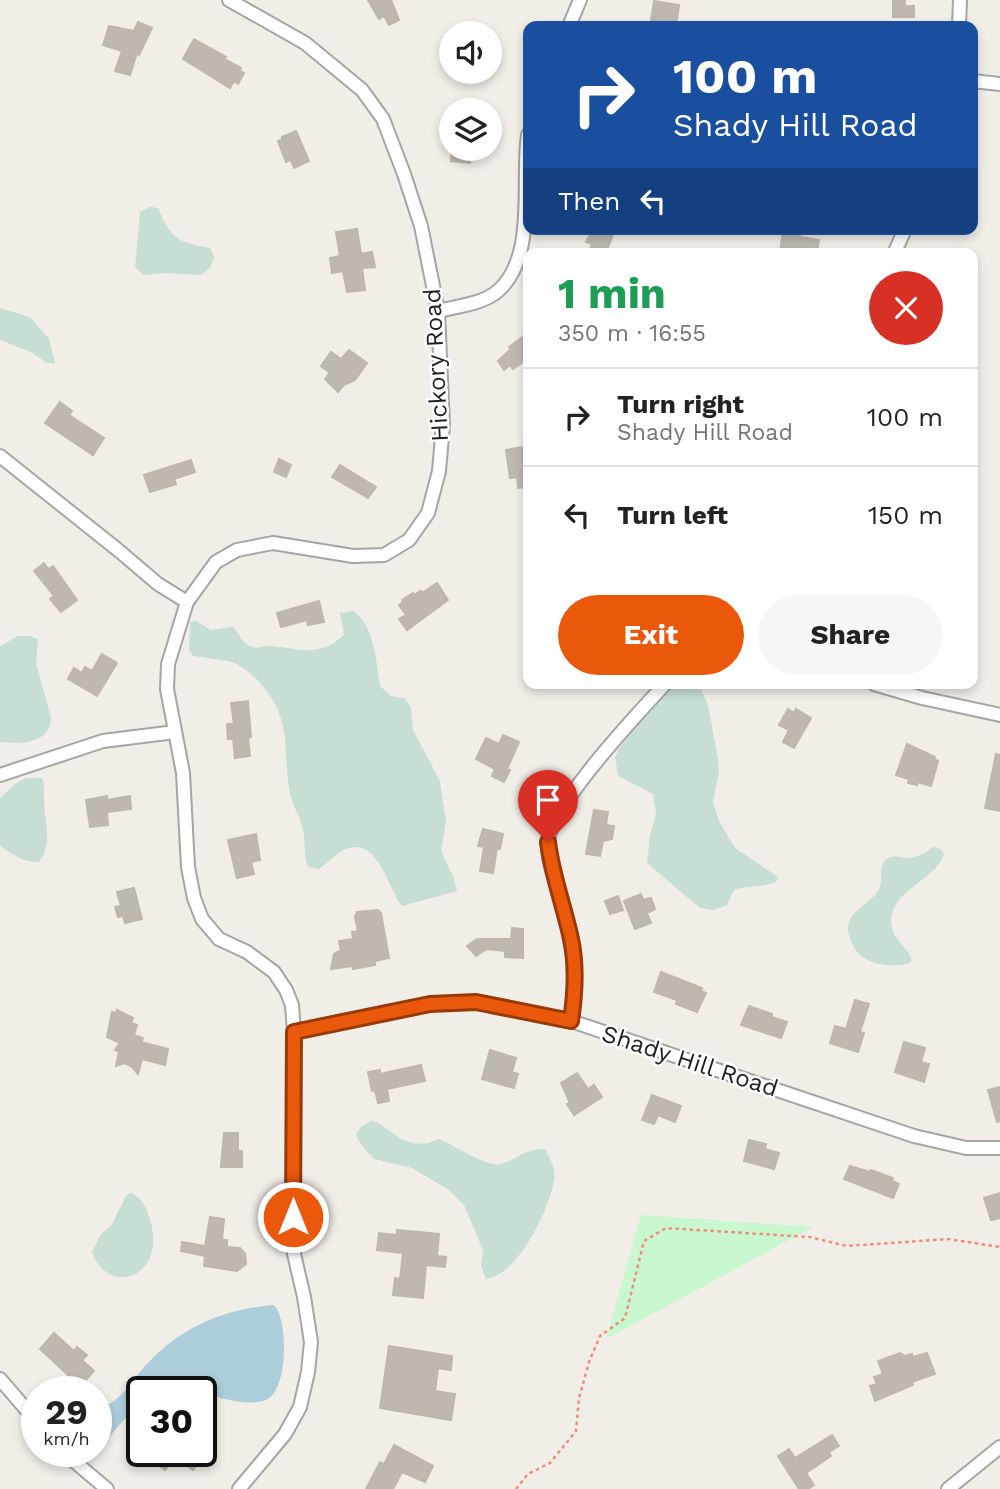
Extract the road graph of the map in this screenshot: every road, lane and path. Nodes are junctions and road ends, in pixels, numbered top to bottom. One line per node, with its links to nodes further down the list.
1 (229, 0): 9 (street, Hickory Road)
2 (580, 0): 4 (street)
3 (960, 0): 5 (street)
4 (571, 21)
5 (959, 21)
6 (978, 82): 7 (street)
7 (1000, 84)
8 (523, 229): 9 (street)
9 (438, 311): 11 (street, Hickory Road)
10 (0, 456): 11 (street)
11 (187, 602): 15 (street, Hickory Road)
12 (660, 689): 17 (street)
13 (891, 689): 14 (street)
14 (1000, 715)
15 (175, 732): 16 (street); 18 (street, Hickory Road)
16 (0, 775)
17 (571, 1021): 18 (street, Shady Hill Road); 19 (street, Shady Hill Road)
18 (294, 1032): 26 (street, Hickory Road)
19 (1000, 1148)
20 (1000, 1247): 27 (path)
21 (0, 1379): 22 (street)
22 (21, 1403)
23 (1000, 1447): 28 (street)
24 (81, 1467): 25 (street)
25 (107, 1489)
26 (239, 1489)
27 (516, 1489)
28 (948, 1489)

